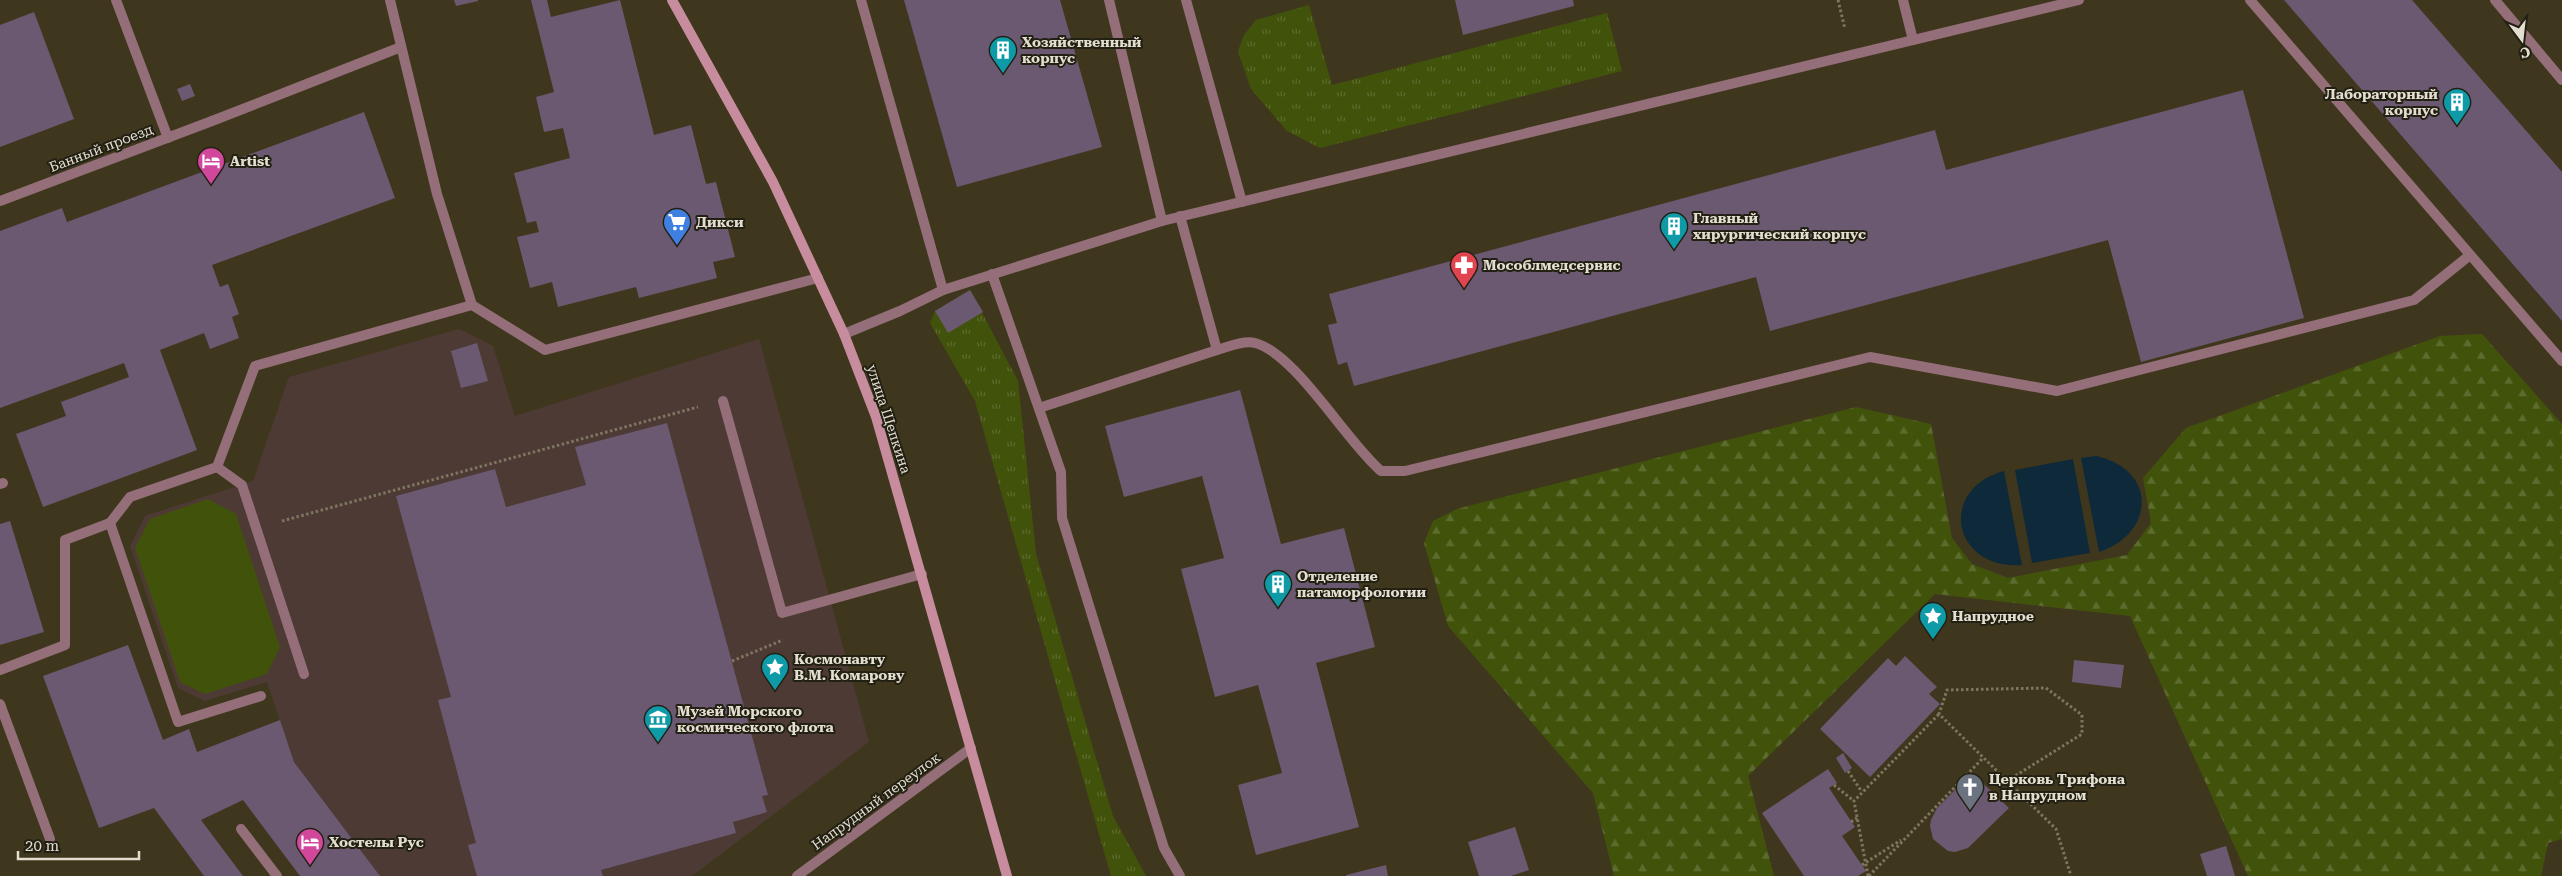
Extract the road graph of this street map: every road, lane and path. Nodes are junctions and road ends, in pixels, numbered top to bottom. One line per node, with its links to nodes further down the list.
1 (116, 0): 14 (street)
2 (390, 0): 12 (street)
3 (672, 0): 21 (street, улица Щепкина)
4 (861, 0): 22 (street)
5 (1109, 0): 18 (street)
6 (1186, 0): 16 (street)
7 (1903, 0): 11 (street)
8 (2079, 0): 11 (street)
9 (2250, 0): 19 (street)
10 (2495, 0): 13 (street)
11 (1913, 40): 16 (street)
12 (401, 47): 14 (street, Банный проезд); 23 (street)
13 (2562, 80)
14 (168, 138): 15 (street, Банный проезд)
15 (0, 201)
16 (1242, 202): 17 (street)
17 (1180, 216): 18 (street); 25 (street)
18 (1162, 220): 20 (street)
19 (2470, 255): 25 (street); 26 (street)
20 (992, 274): 22 (street); 28 (street)
21 (818, 278): 23 (street); 24 (street, улица Щепкина)
22 (943, 290): 24 (street)
23 (472, 305): 29 (street)
24 (844, 334): 32 (street, улица Щепкина)
25 (1218, 350): 28 (street)
26 (2562, 361)
27 (723, 401): 31 (path); 32 (street)
28 (1039, 408): 55 (street)
29 (217, 467): 30 (street); 31 (street)
30 (110, 523): 33 (street); 35 (street)
31 (256, 528): 34 (street)
32 (922, 574): 38 (street, улица Щепкина)
33 (0, 670)
34 (304, 674)
35 (261, 696)
36 (0, 704): 49 (street)
37 (1940, 714): 39 (path); 41 (path); 43 (path)
38 (971, 748): 53 (street, Напрудный переулок); 54 (street, улица Щепкина)
39 (1983, 758): 41 (path); 48 (path)
40 (1848, 771): 43 (path)
41 (2007, 781): 57 (path)
42 (1834, 785): 44 (path)
43 (1862, 792): 44 (path)
44 (1854, 801): 45 (path)
45 (1857, 818): 46 (path); 50 (path)
46 (1852, 822)
47 (241, 829): 52 (street)
48 (1906, 837): 50 (path); 56 (path)
49 (50, 839)
50 (1866, 863): 51 (path); 56 (path)
51 (1862, 865)
52 (277, 876)
53 (797, 876)
54 (1007, 876)
55 (1180, 876)
56 (1869, 876)
57 (2071, 876)

